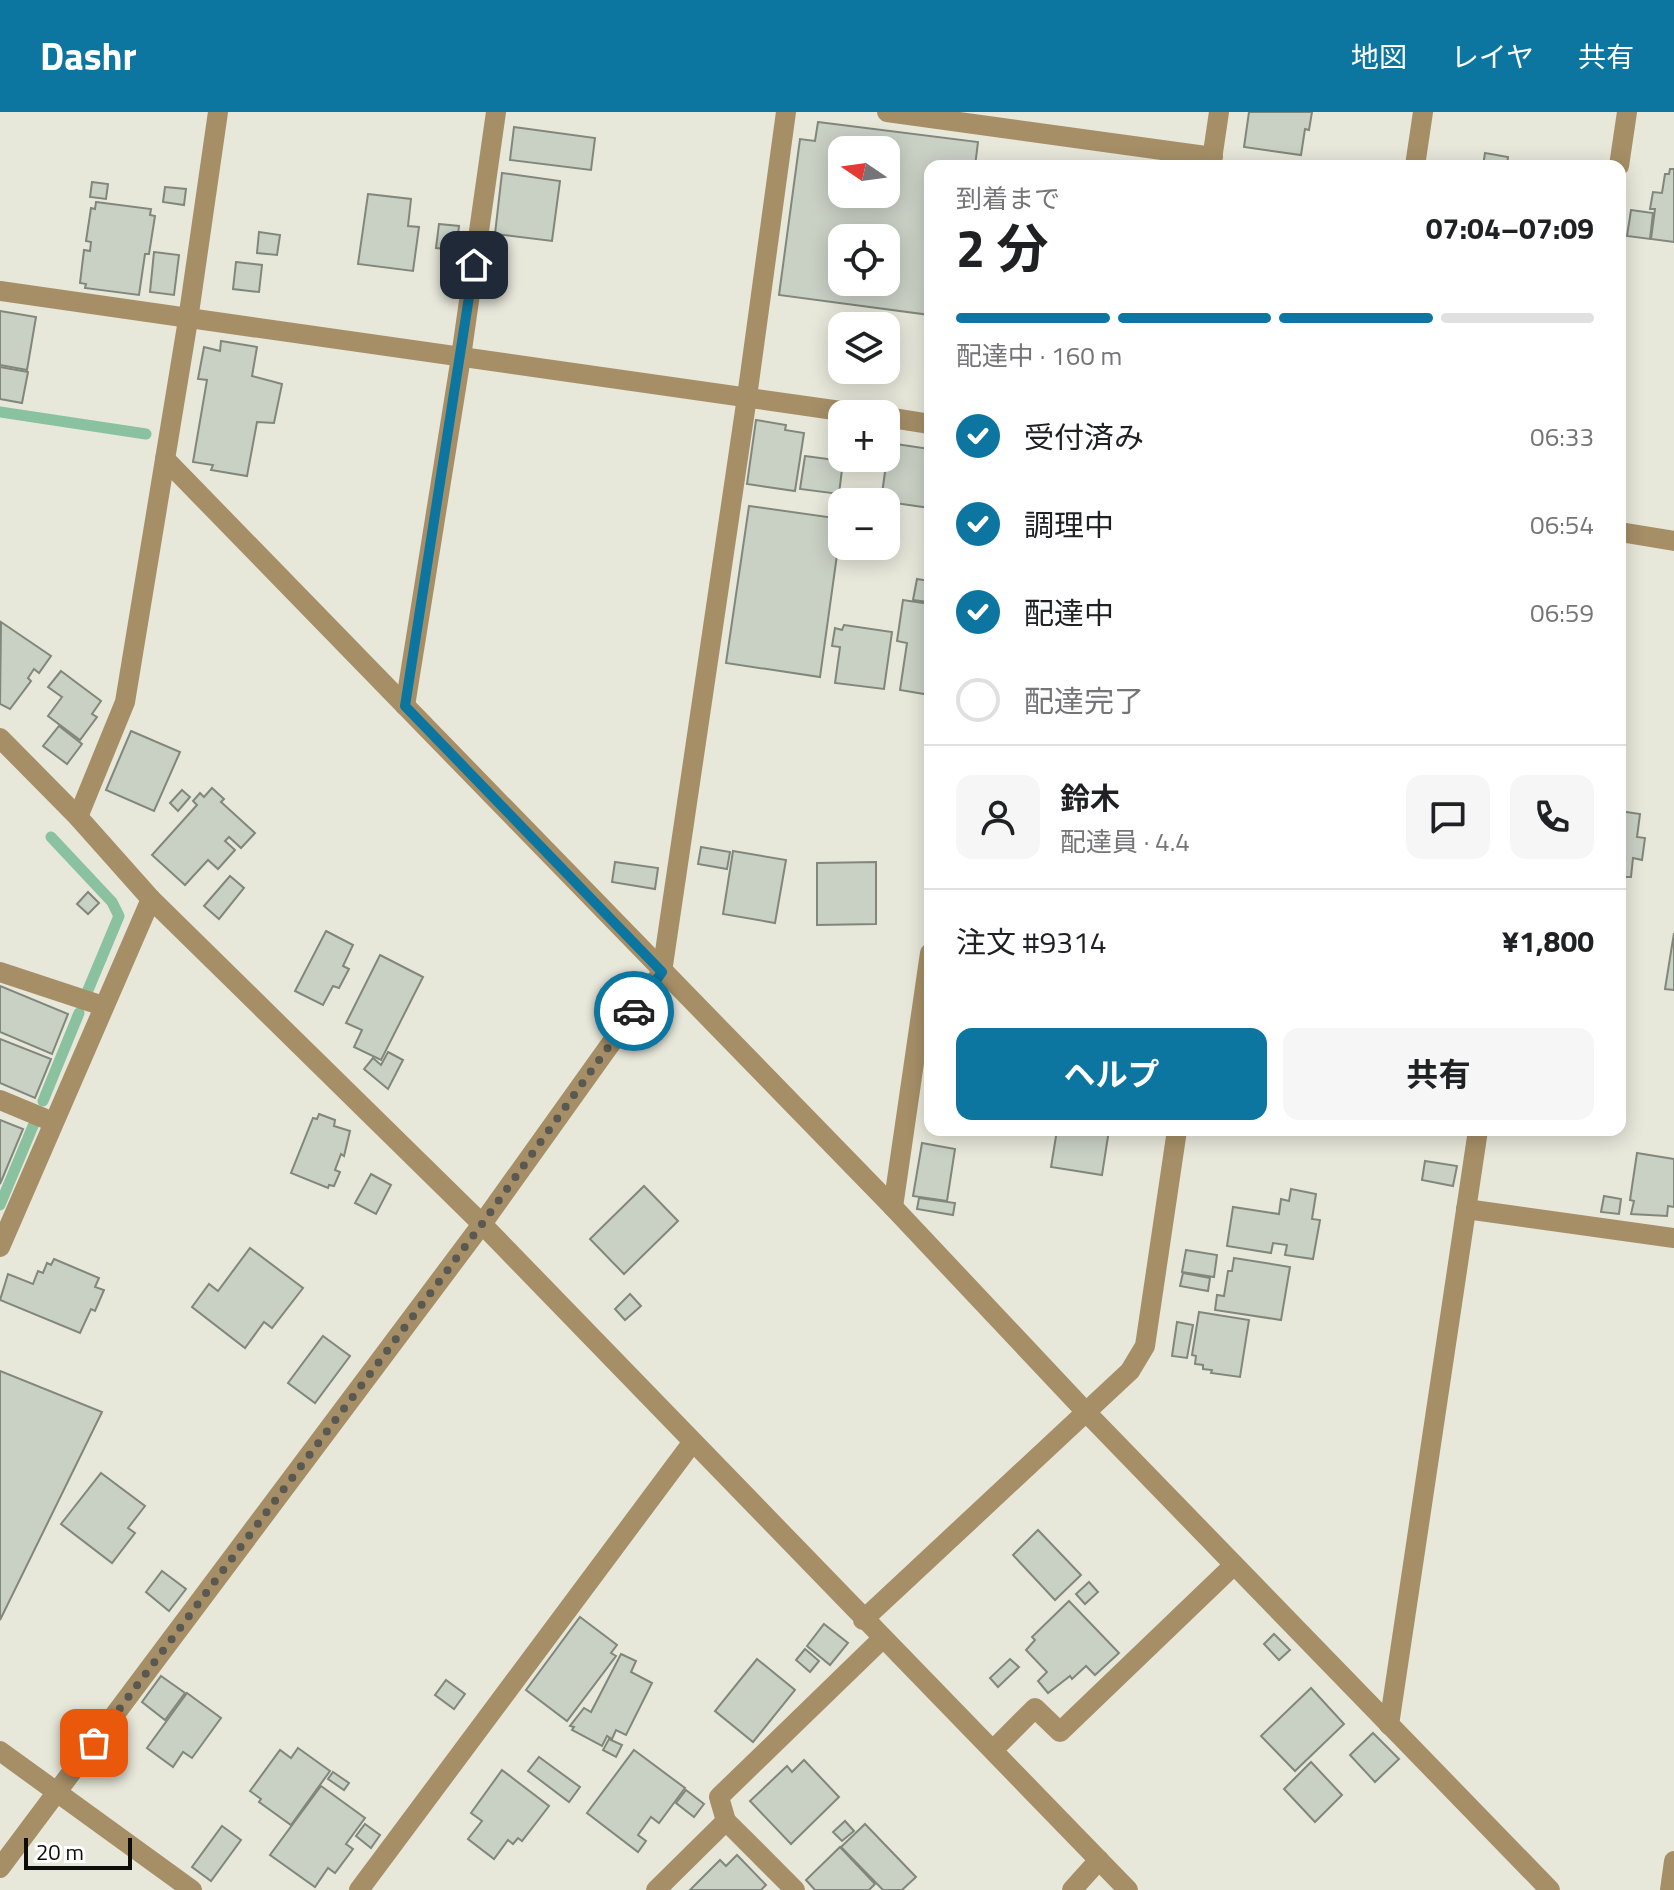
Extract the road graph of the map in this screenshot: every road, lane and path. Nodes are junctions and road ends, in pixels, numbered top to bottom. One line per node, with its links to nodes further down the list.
1 (218, 112): 13 (street)
2 (496, 112): 14 (street)
3 (786, 112): 15 (street)
4 (887, 112): 8 (street)
5 (1219, 112): 9 (street)
6 (1423, 112): 10 (street)
7 (1627, 112): 11 (street)
8 (1205, 160)
9 (1212, 160)
10 (1416, 160)
11 (1620, 160)
12 (0, 291): 13 (street)
13 (188, 320): 14 (street); 19 (street)
14 (461, 357): 15 (street); 22 (street)
15 (747, 397): 16 (street); 27 (street)
16 (828, 409)
17 (900, 419): 18 (street)
18 (924, 423)
19 (165, 459): 22 (street); 24 (street)
20 (1626, 533): 21 (street)
21 (1674, 541)
22 (405, 706): 27 (street)
23 (0, 738): 24 (street)
24 (78, 817): 25 (street)
25 (151, 899): 29 (street); 36 (street)
26 (0, 972): 29 (street)
27 (662, 972): 34 (street); 36 (street)
28 (924, 994): 34 (street)
29 (103, 1006): 31 (street)
30 (0, 1100): 31 (street)
31 (53, 1122): 38 (street)
32 (1176, 1136): 39 (street)
33 (1477, 1136): 35 (street)
34 (893, 1207): 39 (street)
35 (1466, 1209): 37 (street); 44 (street)
36 (482, 1224): 40 (street); 47 (street)
37 (1674, 1238)
38 (0, 1247)
39 (1086, 1412): 41 (street); 42 (street)
40 (692, 1443): 42 (street); 53 (street)
41 (1234, 1565): 44 (street); 45 (street)
42 (863, 1620): 43 (street)
43 (883, 1638): 45 (street); 48 (street)
44 (1389, 1725): 58 (street)
45 (993, 1750): 49 (street)
46 (0, 1751): 47 (street)
47 (57, 1793): 51 (street); 52 (street)
48 (726, 1821): 54 (street); 55 (street)
49 (1099, 1860): 56 (street); 57 (street)
50 (1674, 1861): 59 (street)
51 (0, 1868)
52 (192, 1890)
53 (359, 1890)
54 (656, 1890)
55 (795, 1890)
56 (1072, 1890)
57 (1128, 1890)
58 (1550, 1890)
59 (1670, 1890)

